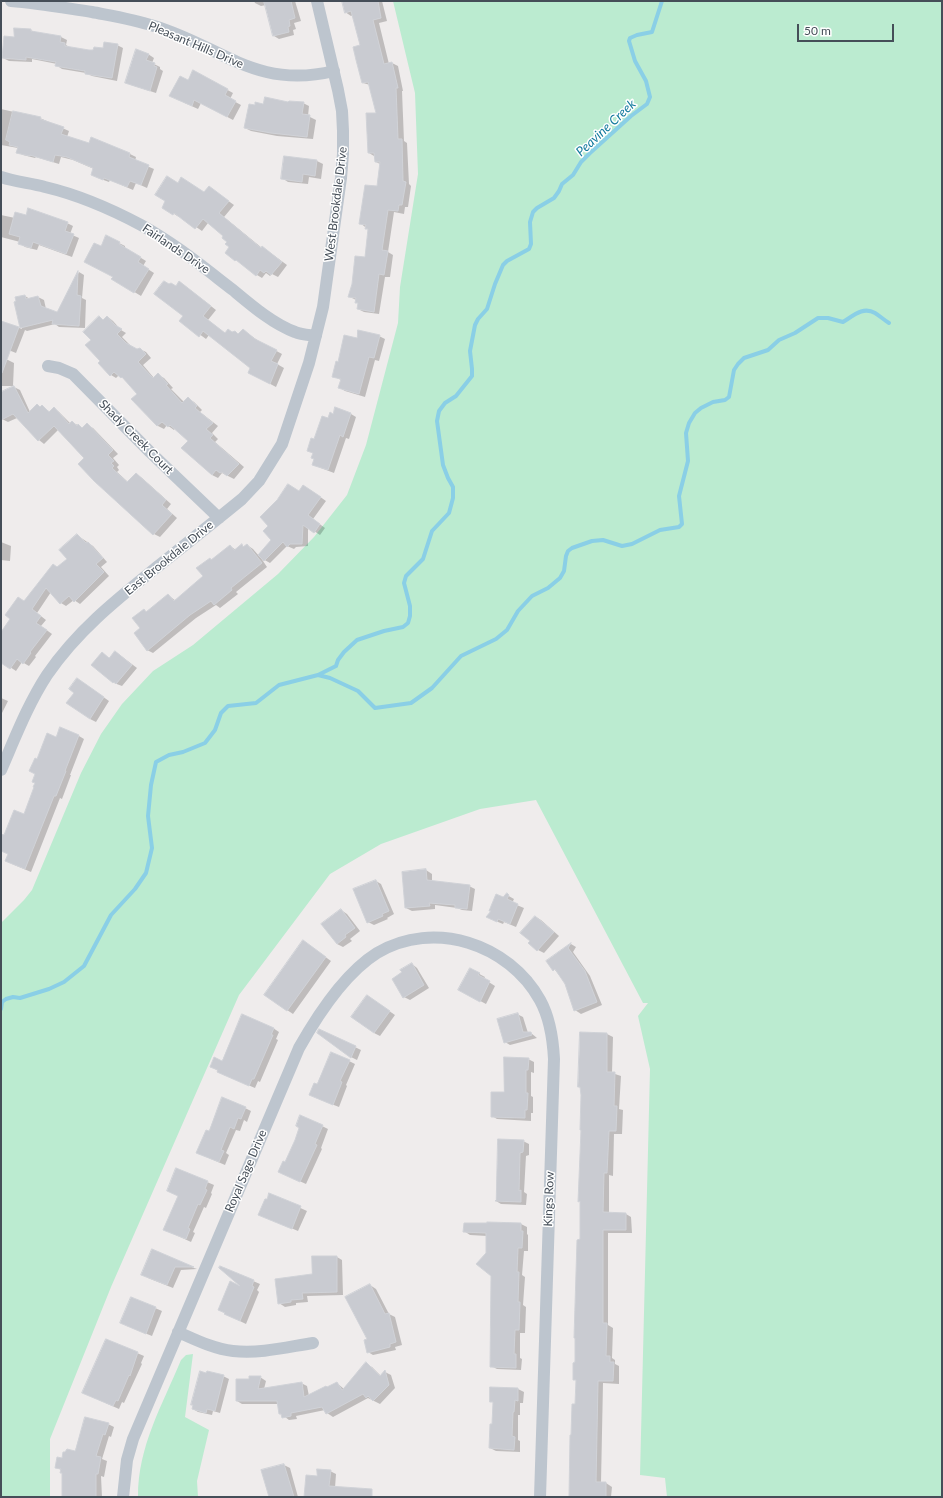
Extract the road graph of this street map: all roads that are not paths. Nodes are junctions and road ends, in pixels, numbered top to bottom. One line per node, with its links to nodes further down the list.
1 (11, 1): 3 (street, Pleasant Hills Drive)
2 (317, 1): 4 (street, West Brookdale Drive)
3 (66, 4): 4 (street, Pleasant Hills Drive)
4 (334, 71): 6 (street, West Brookdale Drive)
5 (1, 177): 6 (street, Fairlands Drive)
6 (316, 336): 8 (street, East Brookdale Drive)
7 (48, 366): 8 (street, Shady Creek Court)
8 (219, 518): 9 (street, East Brookdale Drive)
9 (1, 770)
10 (466, 941): 11 (street, Royal Sage Drive); 14 (street, Kings Row)
11 (178, 1332): 12 (street); 13 (street, Royal Sage Drive)
12 (313, 1343)
13 (123, 1497)
14 (540, 1497)

